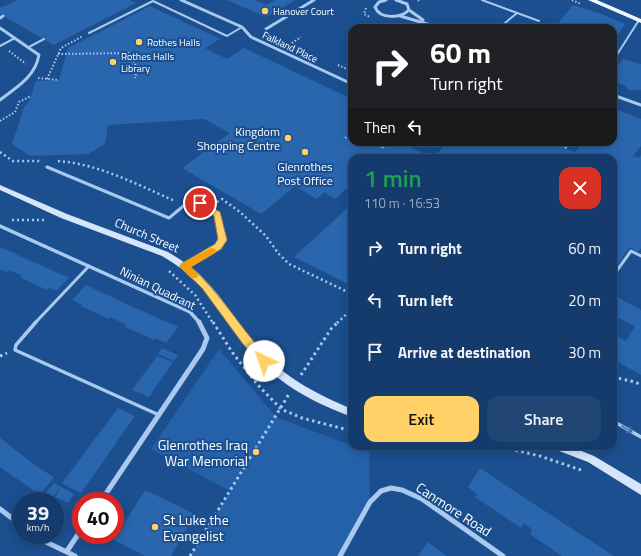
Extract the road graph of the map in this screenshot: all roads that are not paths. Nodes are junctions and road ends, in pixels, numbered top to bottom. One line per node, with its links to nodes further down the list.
1 (181, 0): 18 (street, Falkland Place)
2 (314, 0): 20 (street)
3 (374, 0): 9 (street)
4 (386, 0): 9 (street)
5 (396, 0): 10 (street)
6 (410, 0): 10 (street)
7 (482, 0): 12 (lane)
8 (590, 0): 14 (main road)
9 (379, 2): 13 (street)
10 (407, 4): 11 (street)
11 (409, 10): 13 (street); 16 (street)
12 (517, 13): 15 (lane); 17 (lane)
13 (399, 16): 16 (street)
14 (640, 20): 26 (lane)
15 (539, 21)
16 (430, 24)
17 (504, 24)
18 (242, 27): 21 (lane); 27 (street, Falkland Place)
19 (0, 28): 22 (street)
20 (266, 29)
21 (89, 33)
22 (15, 38): 24 (lane); 25 (street)
23 (44, 39): 25 (lane)
24 (0, 45)
25 (29, 47): 29 (street)
26 (617, 55)
27 (348, 82)
28 (617, 96): 30 (street)
29 (0, 100)
30 (641, 105)
31 (47, 168): 34 (lane)
32 (0, 187): 37 (street, Church Street)
33 (0, 226): 36 (street, Ninian Quadrant)
34 (223, 240): 37 (street)
35 (641, 256): 38 (lane)
36 (89, 266): 40 (street, Ninian Quadrant); 40 (lane)
37 (185, 267): 39 (street, Church Street)
38 (617, 270)
39 (348, 413)
40 (159, 415): 45 (street, Ninian Quadrant)
41 (617, 423): 42 (lane, one-way to 42)
42 (641, 437)
43 (567, 450): 44 (street)
44 (641, 490)
45 (106, 492)
46 (0, 509): 47 (street)
47 (12, 518)
48 (51, 544): 50 (street)
49 (72, 544): 50 (street)
50 (67, 551): 51 (street)
51 (75, 556)
52 (340, 556): 53 (street, Canmore Road)
53 (503, 556)

